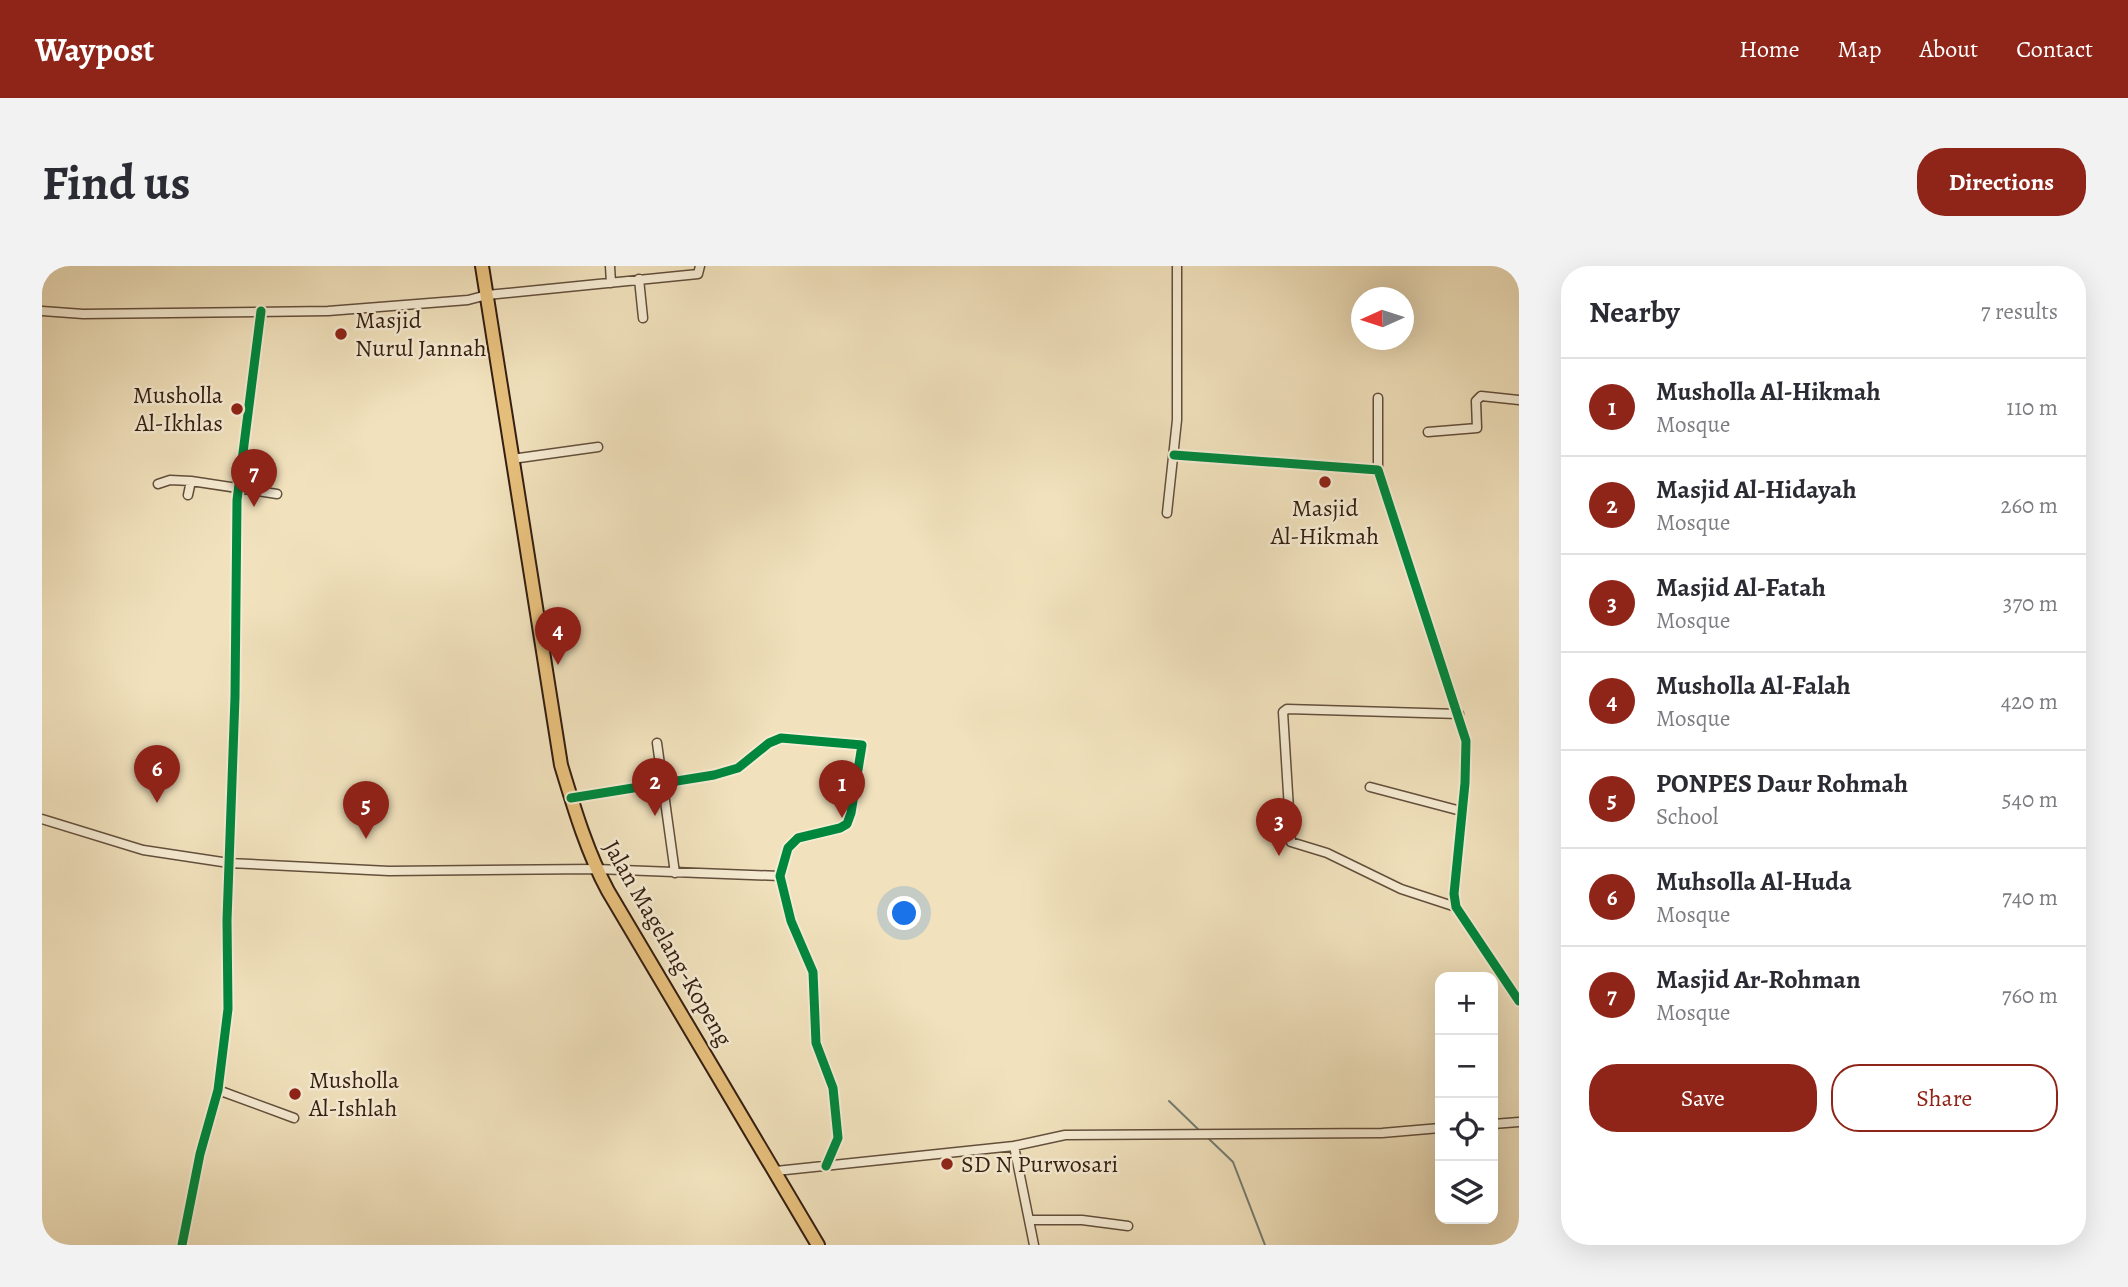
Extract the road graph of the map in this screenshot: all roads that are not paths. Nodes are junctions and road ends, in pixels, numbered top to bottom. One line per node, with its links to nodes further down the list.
1 (482, 266): 7 (main road, Jalan Magelang-Kopeng)
2 (610, 266): 6 (street)
3 (700, 266): 5 (street)
4 (1177, 266): 15 (street)
5 (639, 279): 6 (street); 10 (street)
6 (611, 283): 7 (street)
7 (487, 295): 9 (street); 16 (main road, Jalan Magelang-Kopeng)
8 (42, 311): 9 (street)
9 (261, 312): 20 (street)
10 (643, 318)
11 (1378, 398): 17 (street)
12 (1519, 400): 13 (street)
13 (1428, 432)
14 (598, 447): 16 (street)
15 (1174, 455): 17 (street); 23 (street)
16 (512, 460): 28 (main road, Jalan Magelang-Kopeng)
17 (1378, 470): 24 (street)
18 (191, 481): 19 (street); 20 (street); 22 (street)
19 (158, 484)
20 (238, 488): 21 (street); 31 (street)
21 (278, 494)
22 (188, 495)
23 (1167, 513)
24 (1460, 714): 29 (street); 35 (street)
25 (656, 743): 26 (street)
26 (663, 783): 28 (street); 33 (street); 34 (street)
27 (1370, 787): 29 (street)
28 (571, 798): 32 (main road, Jalan Magelang-Kopeng)
29 (1461, 811): 35 (street)
30 (42, 819): 31 (street)
31 (229, 863): 32 (street); 37 (street)
32 (597, 869): 33 (street); 44 (main road, Jalan Magelang-Kopeng)
33 (675, 873): 34 (street)
34 (780, 876): 43 (street)
35 (1456, 907): 36 (street)
36 (1519, 1001)
37 (218, 1090): 38 (street); 47 (street)
38 (294, 1118)
39 (1519, 1122): 40 (street)
40 (1498, 1124)
41 (1435, 1128): 42 (street)
42 (1014, 1146): 43 (street); 45 (street)
43 (826, 1166): 44 (street)
44 (776, 1171): 48 (main road, Jalan Magelang-Kopeng)
45 (1030, 1220): 46 (street); 49 (street)
46 (1128, 1226)
47 (182, 1245)
48 (818, 1245)
49 (1034, 1245)

